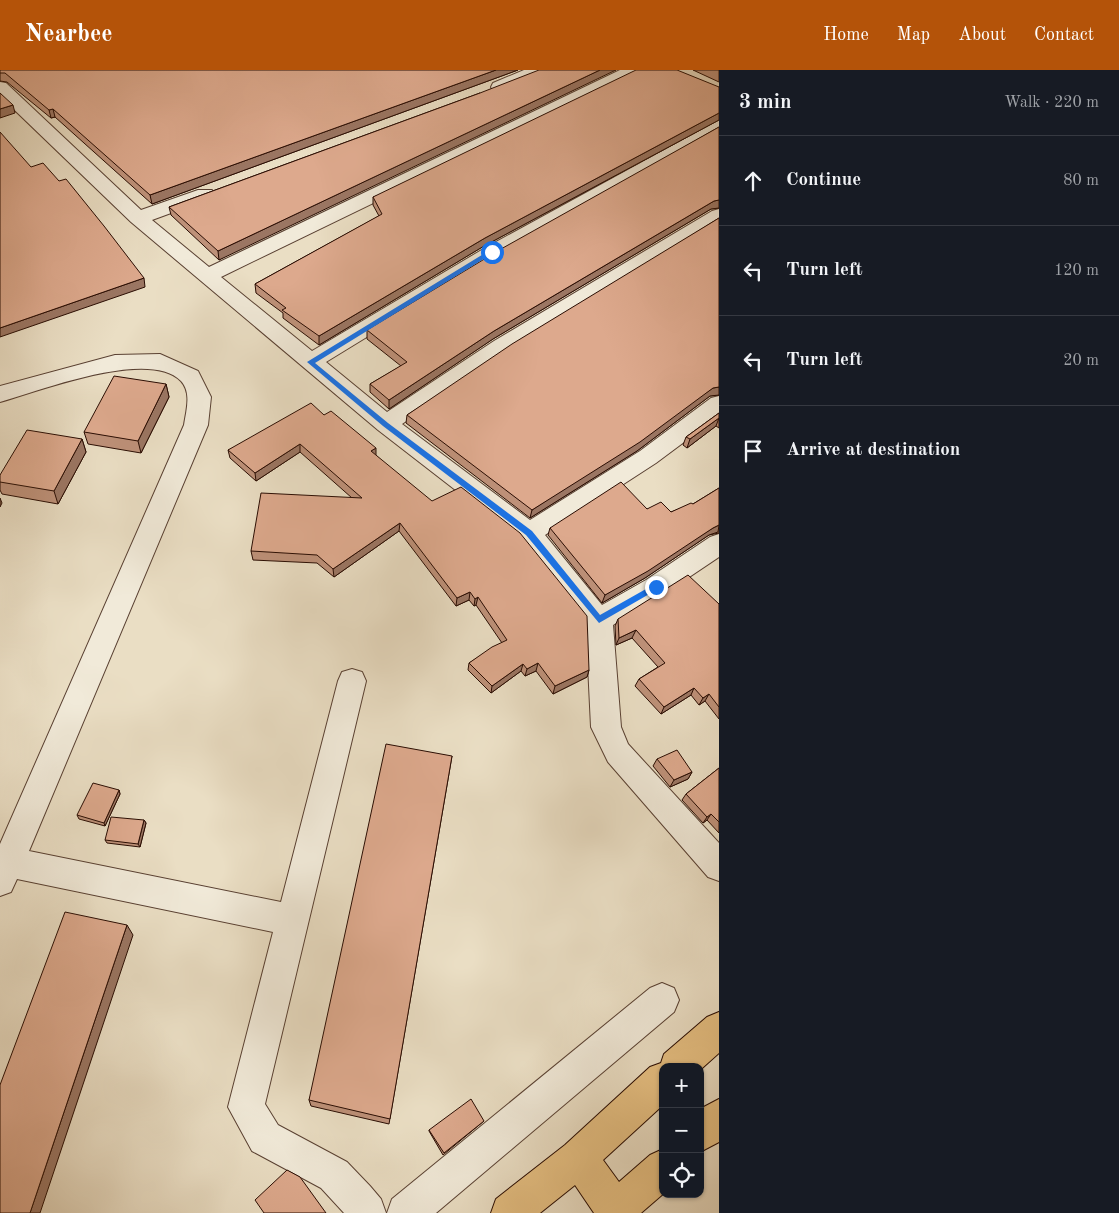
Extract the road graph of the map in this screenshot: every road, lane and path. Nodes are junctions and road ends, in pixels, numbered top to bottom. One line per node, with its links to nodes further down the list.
1 (538, 70): 4 (street)
2 (633, 70): 9 (street)
3 (0, 87): 8 (street)
4 (482, 93)
5 (719, 125): 10 (street)
6 (222, 188): 8 (street)
7 (719, 215): 13 (street)
8 (138, 218): 9 (street)
9 (206, 276): 10 (street)
10 (310, 362): 13 (street)
11 (0, 394): 19 (street)
12 (719, 404): 14 (street)
13 (386, 424): 14 (street)
14 (529, 533): 16 (street)
15 (719, 544): 16 (street)
16 (599, 620): 18 (street)
17 (352, 681): 20 (street)
18 (719, 866)
19 (4, 872): 20 (street)
20 (292, 920): 30 (street)
21 (662, 1000): 31 (street)
22 (719, 1029): 23 (main road)
23 (682, 1063)
24 (659, 1084): 27 (main road)
25 (719, 1117): 26 (main road)
26 (704, 1130)
27 (578, 1158): 29 (main road); 32 (main road)
28 (659, 1172): 29 (main road)
29 (615, 1212)
30 (367, 1213)
31 (406, 1213)
32 (510, 1213)

